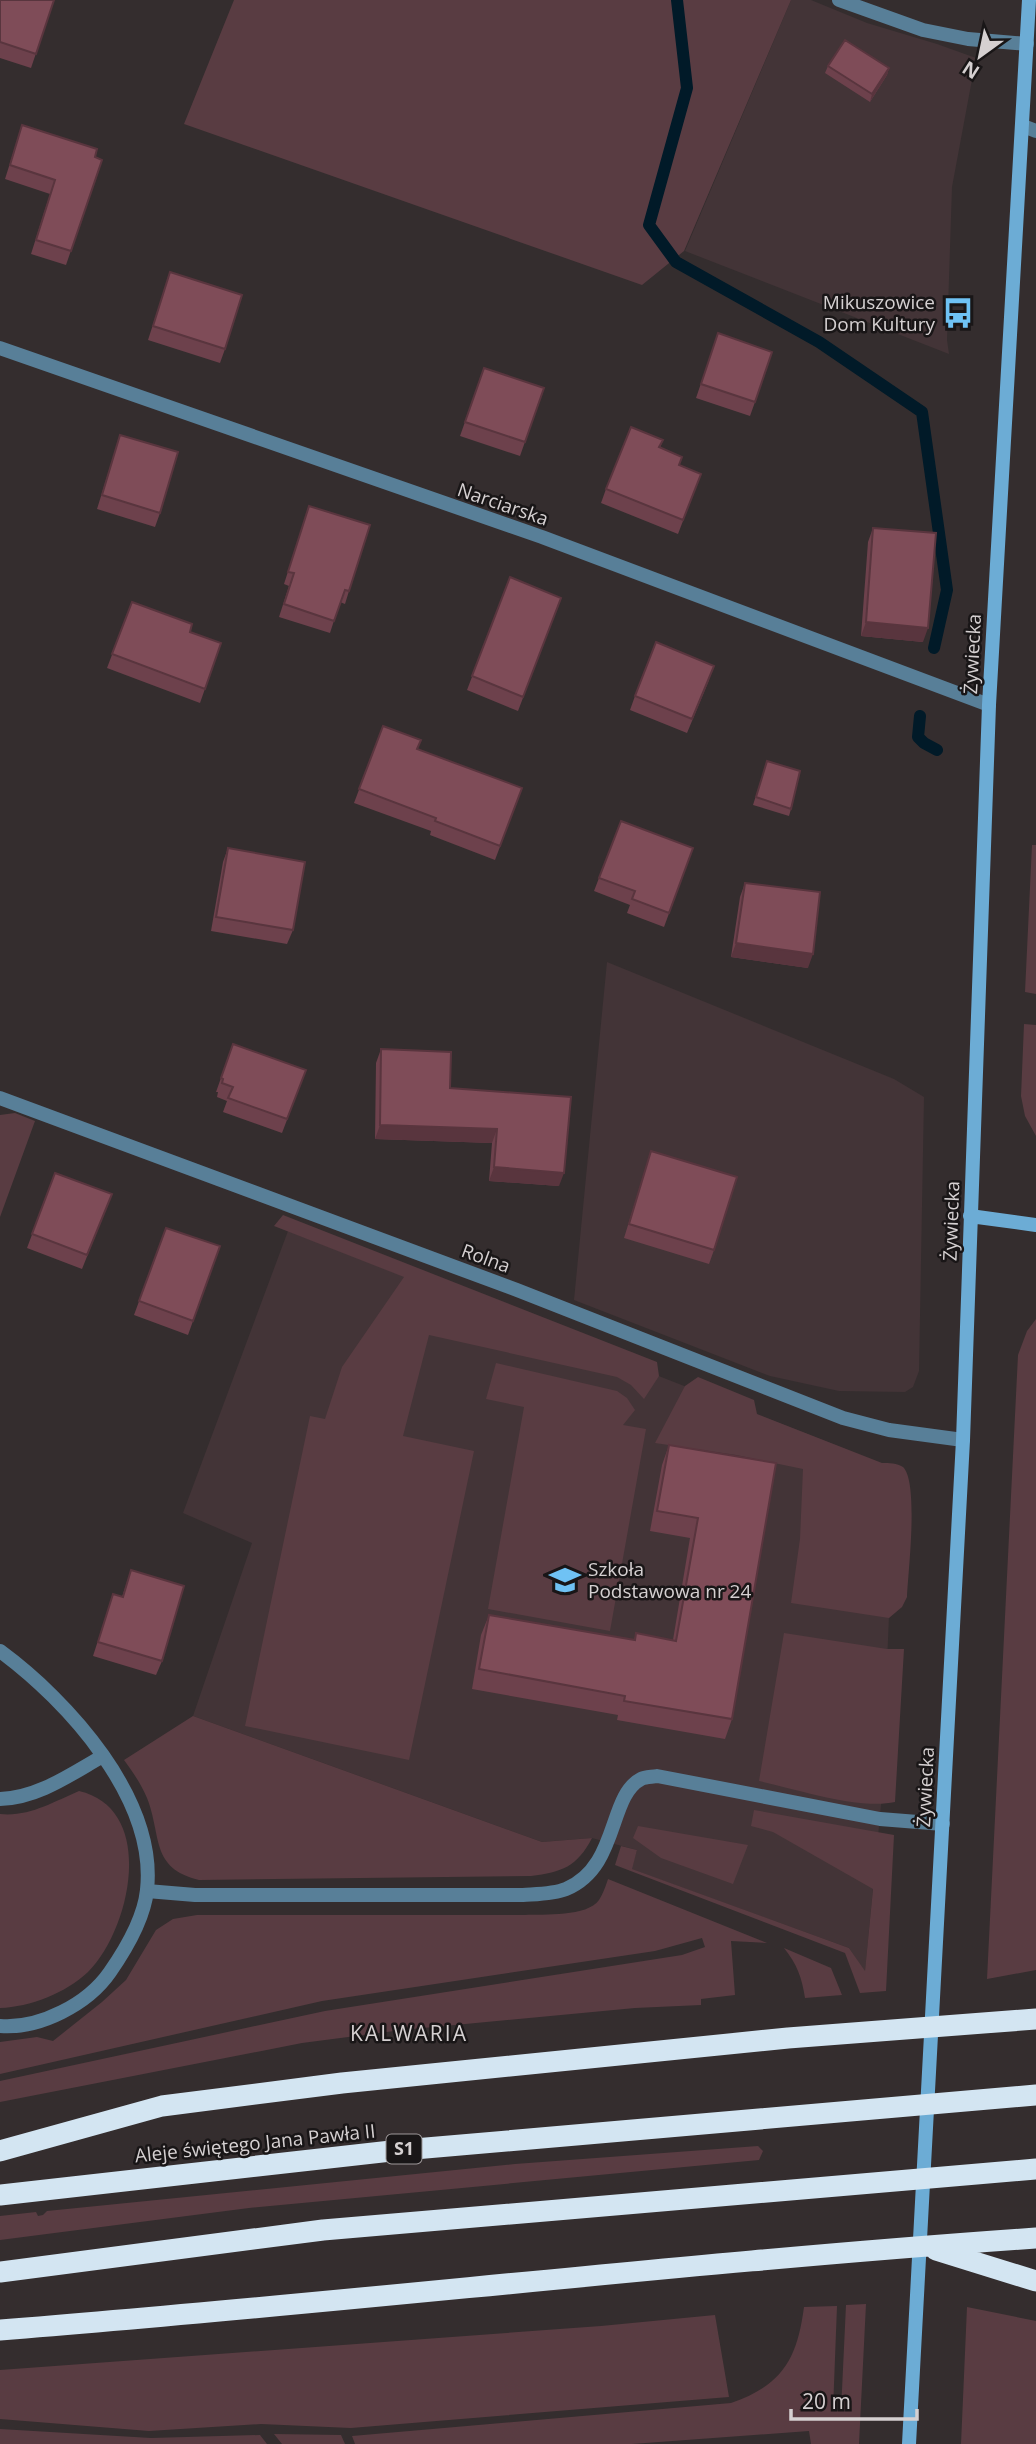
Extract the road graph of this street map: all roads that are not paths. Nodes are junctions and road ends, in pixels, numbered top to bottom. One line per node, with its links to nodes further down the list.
1 (839, 0): 3 (street)
2 (1029, 0): 3 (main road, Żywiecka)
3 (1027, 44): 4 (main road, Żywiecka)
4 (1030, 128): 6 (main road, Żywiecka)
5 (0, 348): 6 (street, Narciarska)
6 (989, 705): 8 (main road, Żywiecka)
7 (0, 1098): 10 (street, Rolna)
8 (970, 1216): 9 (main road); 10 (main road, Żywiecka)
9 (1036, 1225)
10 (963, 1440): 14 (main road, Żywiecka)
11 (0, 1651): 12 (street)
12 (103, 1756): 13 (street); 15 (street)
13 (0, 1799)
14 (943, 1824): 15 (street); 27 (main road, Żywiecka)
15 (147, 1891): 17 (street)
16 (1036, 2019): 19 (highway)
17 (0, 2026)
18 (1036, 2095): 21 (highway, Aleje świętego Jana Pawła II / S1)
19 (0, 2151)
20 (1036, 2169): 24 (highway)
21 (0, 2195)
22 (1036, 2238): 23 (highway)
23 (924, 2246): 25 (highway); 26 (highway)
24 (0, 2272)
25 (1036, 2281)
26 (0, 2330)
27 (909, 2444)

